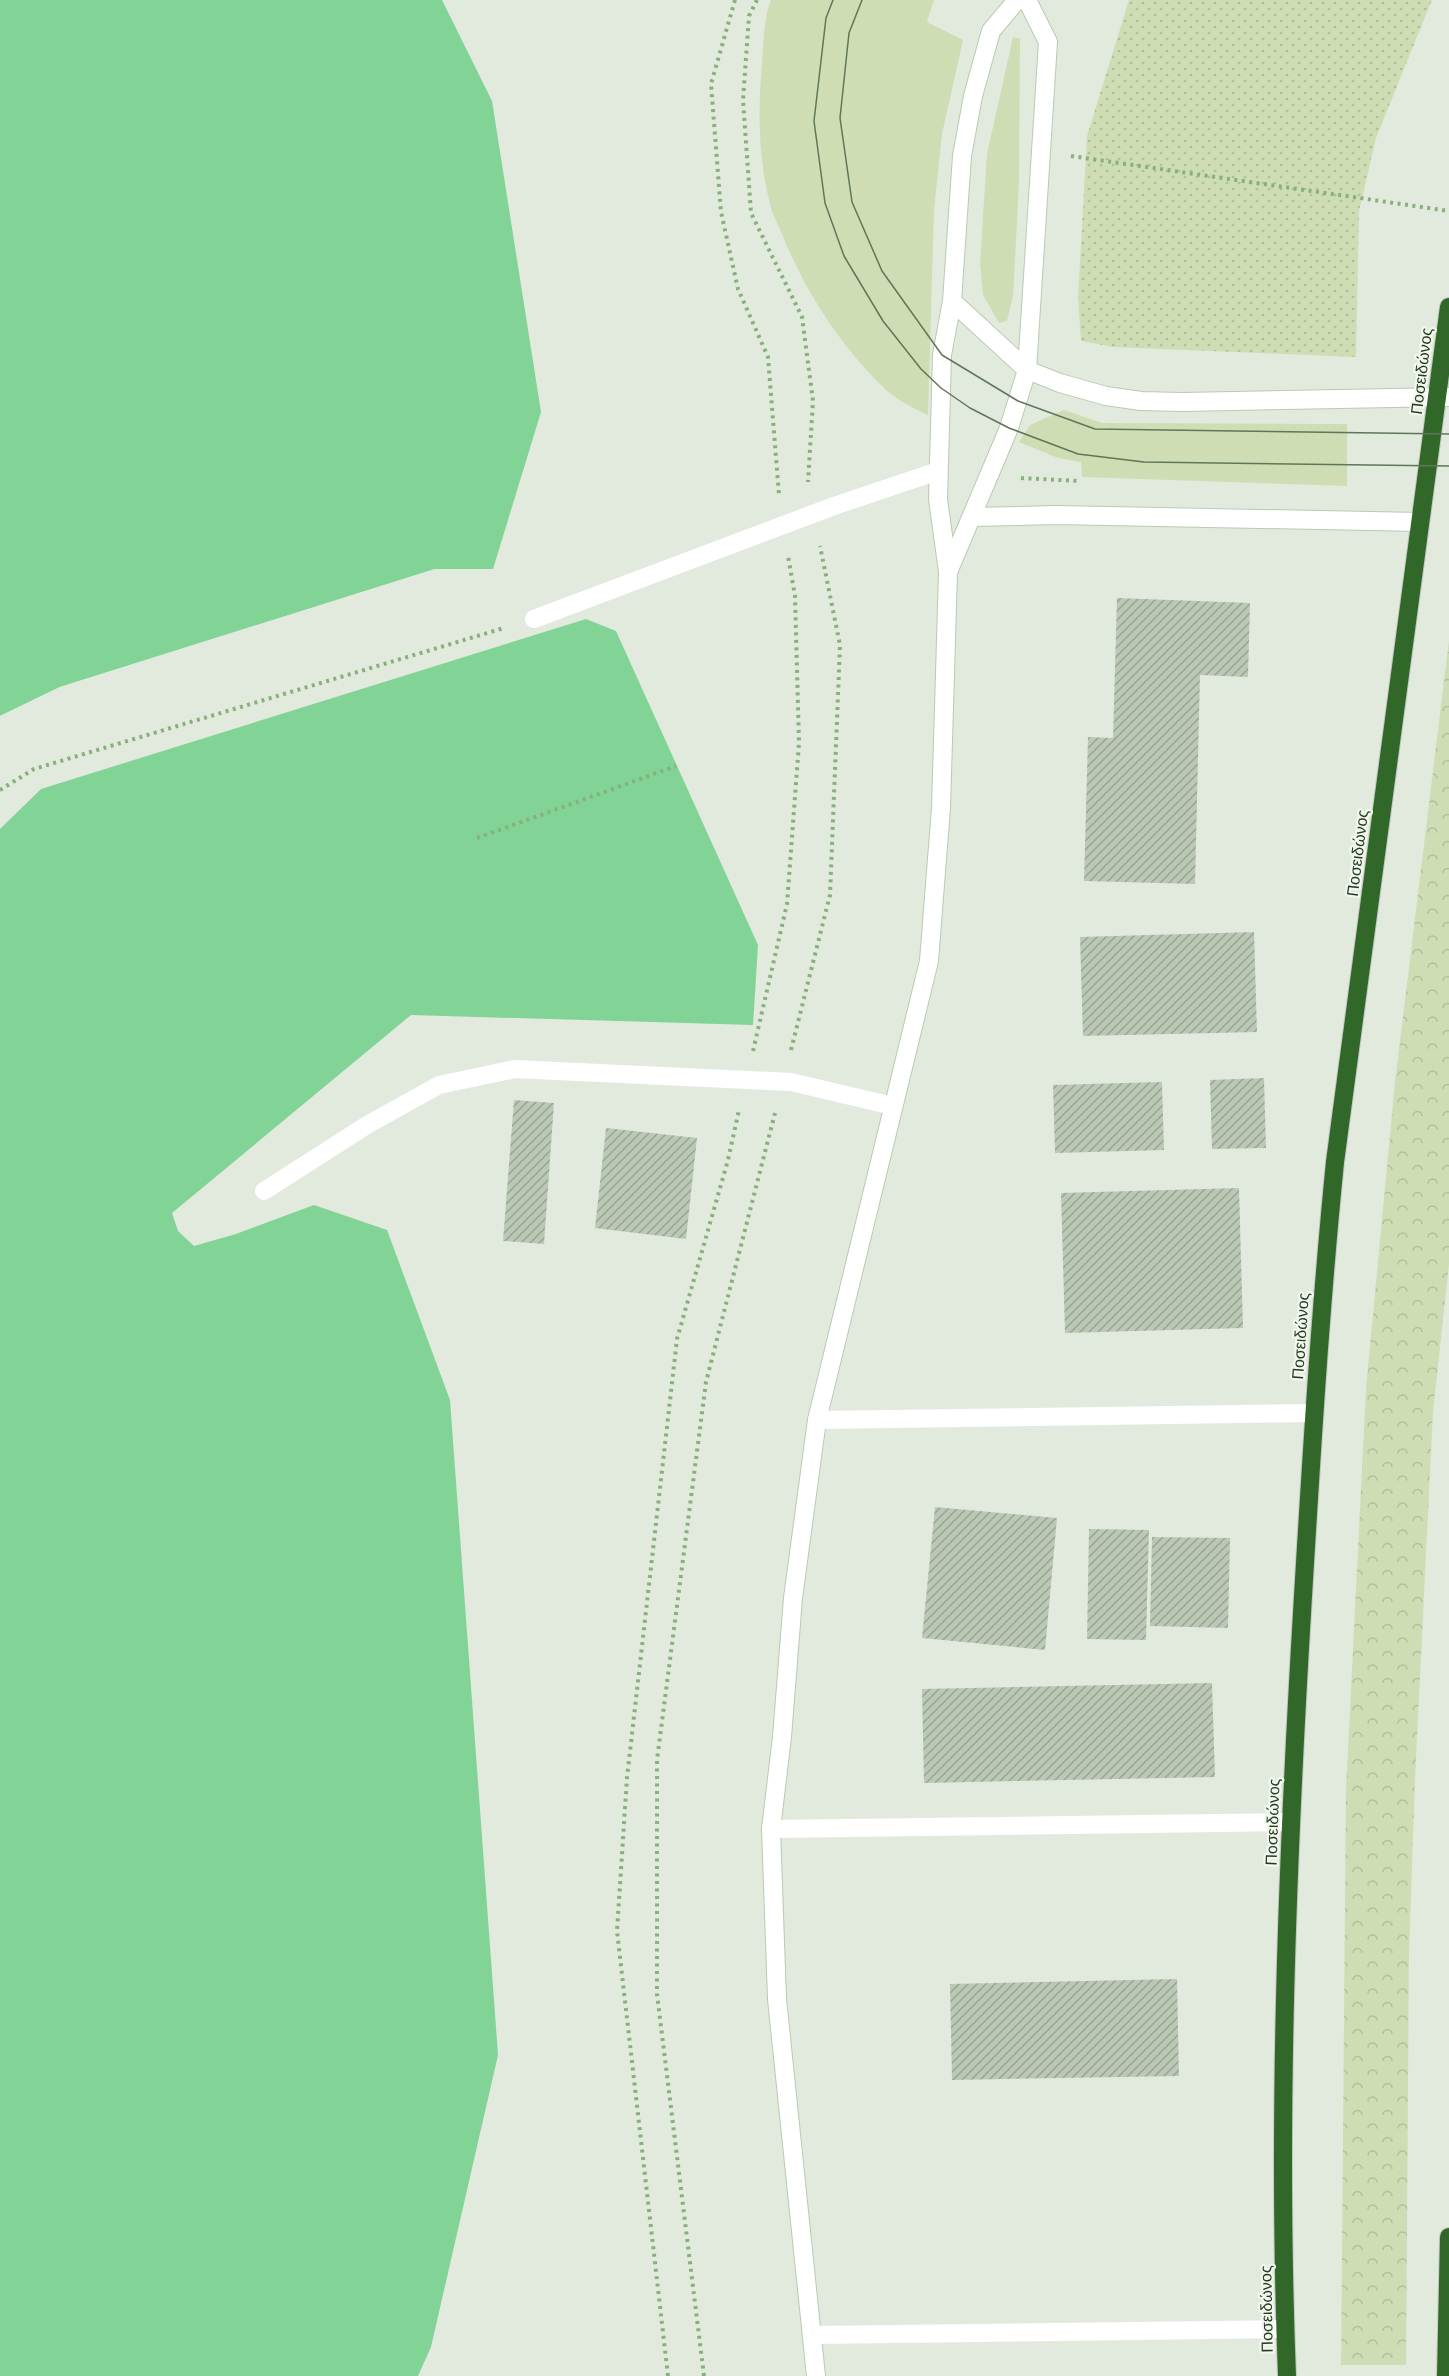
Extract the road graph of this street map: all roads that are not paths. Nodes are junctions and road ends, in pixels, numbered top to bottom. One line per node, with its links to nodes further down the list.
1 (1017, 0): 3 (street)
2 (1027, 0): 5 (street)
3 (952, 301): 5 (street); 7 (street)
4 (1449, 307): 6 (highway, Ποσειδώνος)
5 (1027, 370): 6 (street); 8 (street)
6 (1443, 398): 9 (highway, Ποσειδώνος)
7 (938, 471): 10 (street); 11 (street)
8 (972, 517): 9 (street); 10 (street)
9 (1420, 522): 14 (highway, Ποσειδώνος)
10 (948, 572): 12 (street)
11 (534, 620)
12 (893, 1106): 13 (street); 15 (street)
13 (264, 1191)
14 (1314, 1413): 15 (street); 16 (highway, Ποσειδώνος)
15 (816, 1420): 17 (street)
16 (1291, 1821): 17 (street); 20 (highway, Ποσειδώνος)
17 (771, 1829): 21 (street)
18 (1449, 2237): 19 (highway)
19 (1448, 2320): 24 (highway)
20 (1285, 2330): 21 (street); 23 (highway, Ποσειδώνος)
21 (812, 2335): 22 (street)
22 (816, 2376)
23 (1287, 2376)
24 (1446, 2376)

